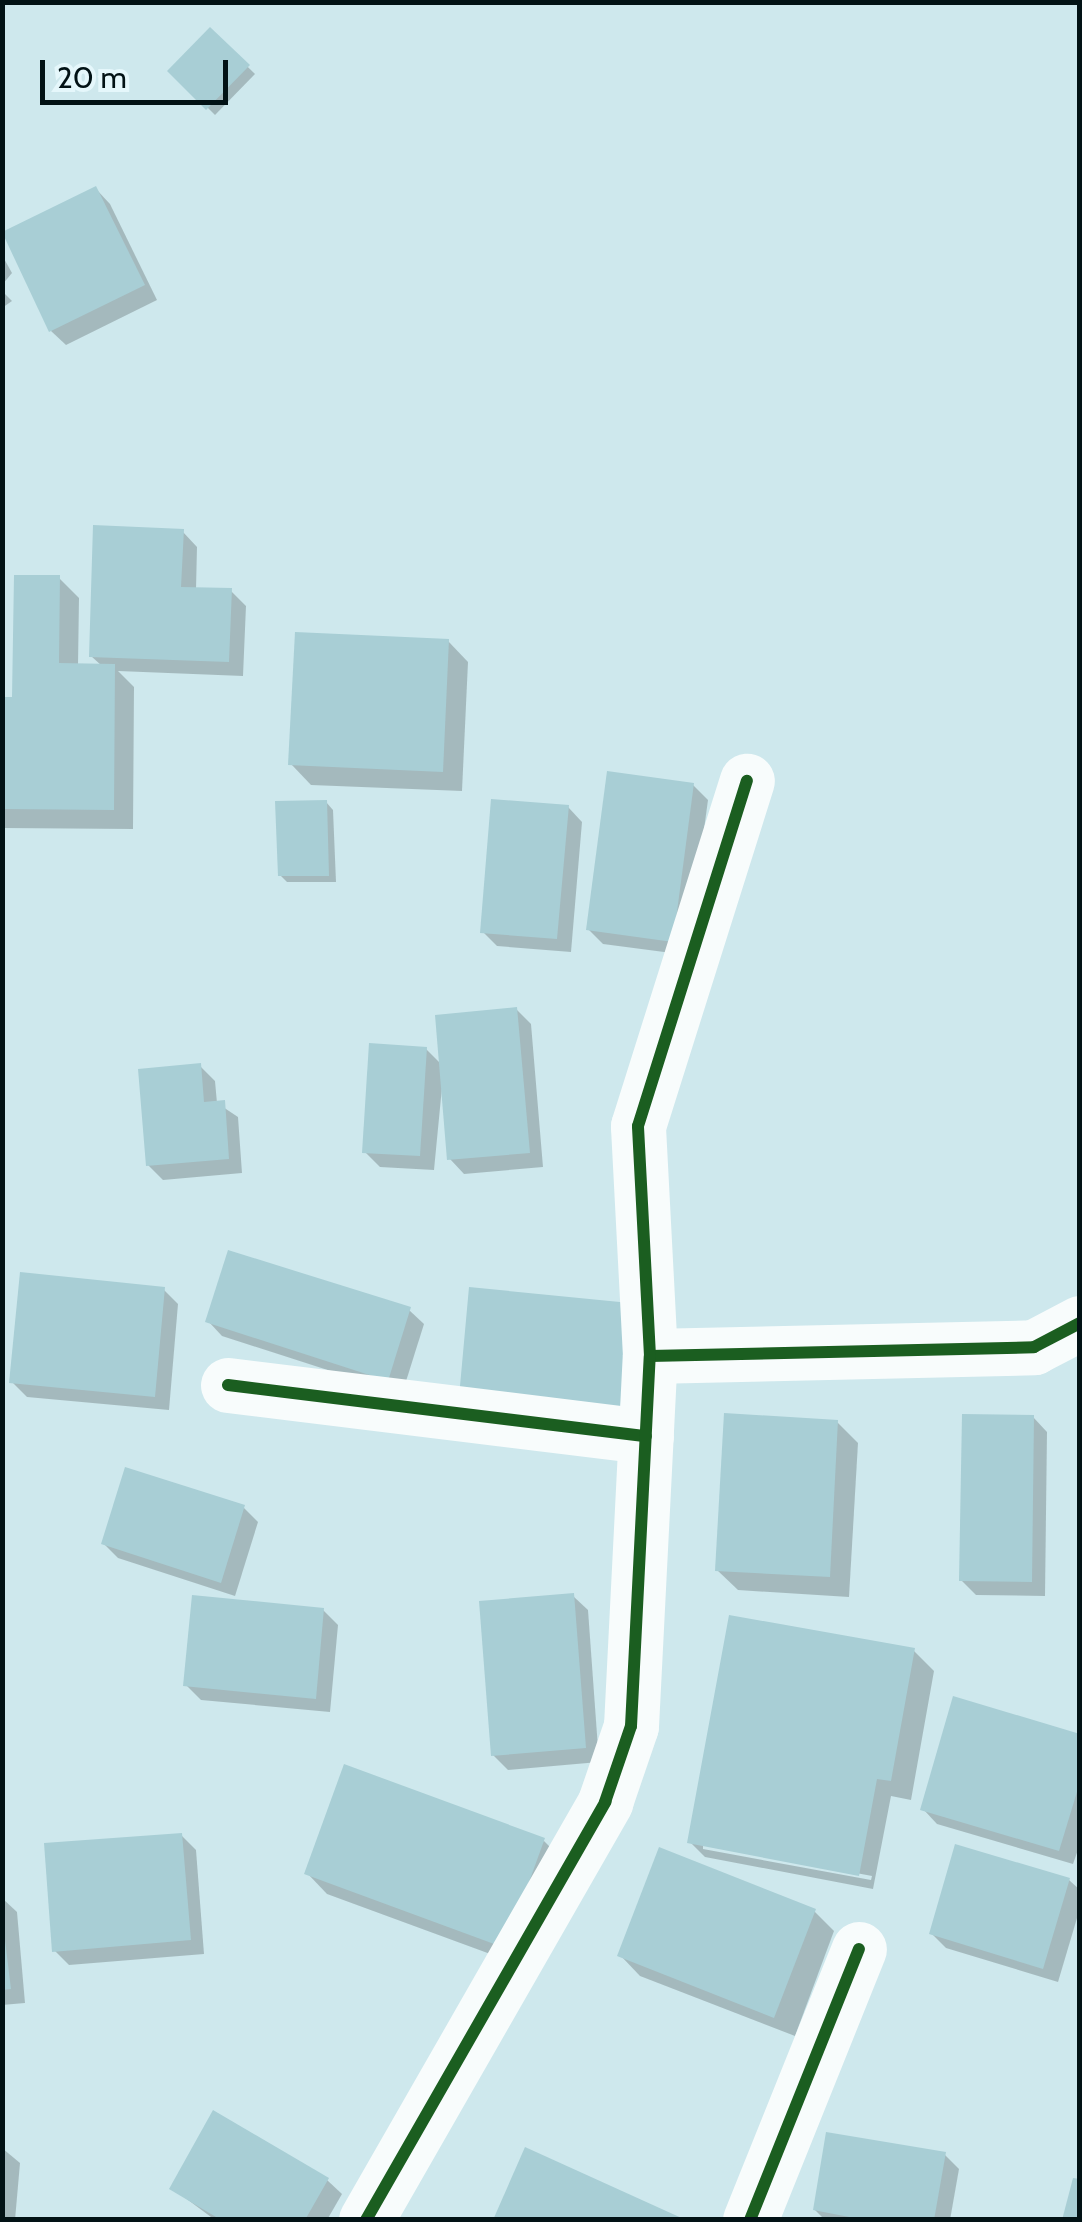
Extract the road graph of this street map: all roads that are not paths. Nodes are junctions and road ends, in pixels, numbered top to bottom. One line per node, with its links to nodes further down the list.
1 (747, 781): 3 (street)
2 (1080, 1323): 3 (street)
3 (650, 1356): 5 (street)
4 (228, 1385): 5 (street)
5 (646, 1436): 7 (street)
6 (859, 1950): 8 (street)
7 (366, 2220)
8 (750, 2220)

